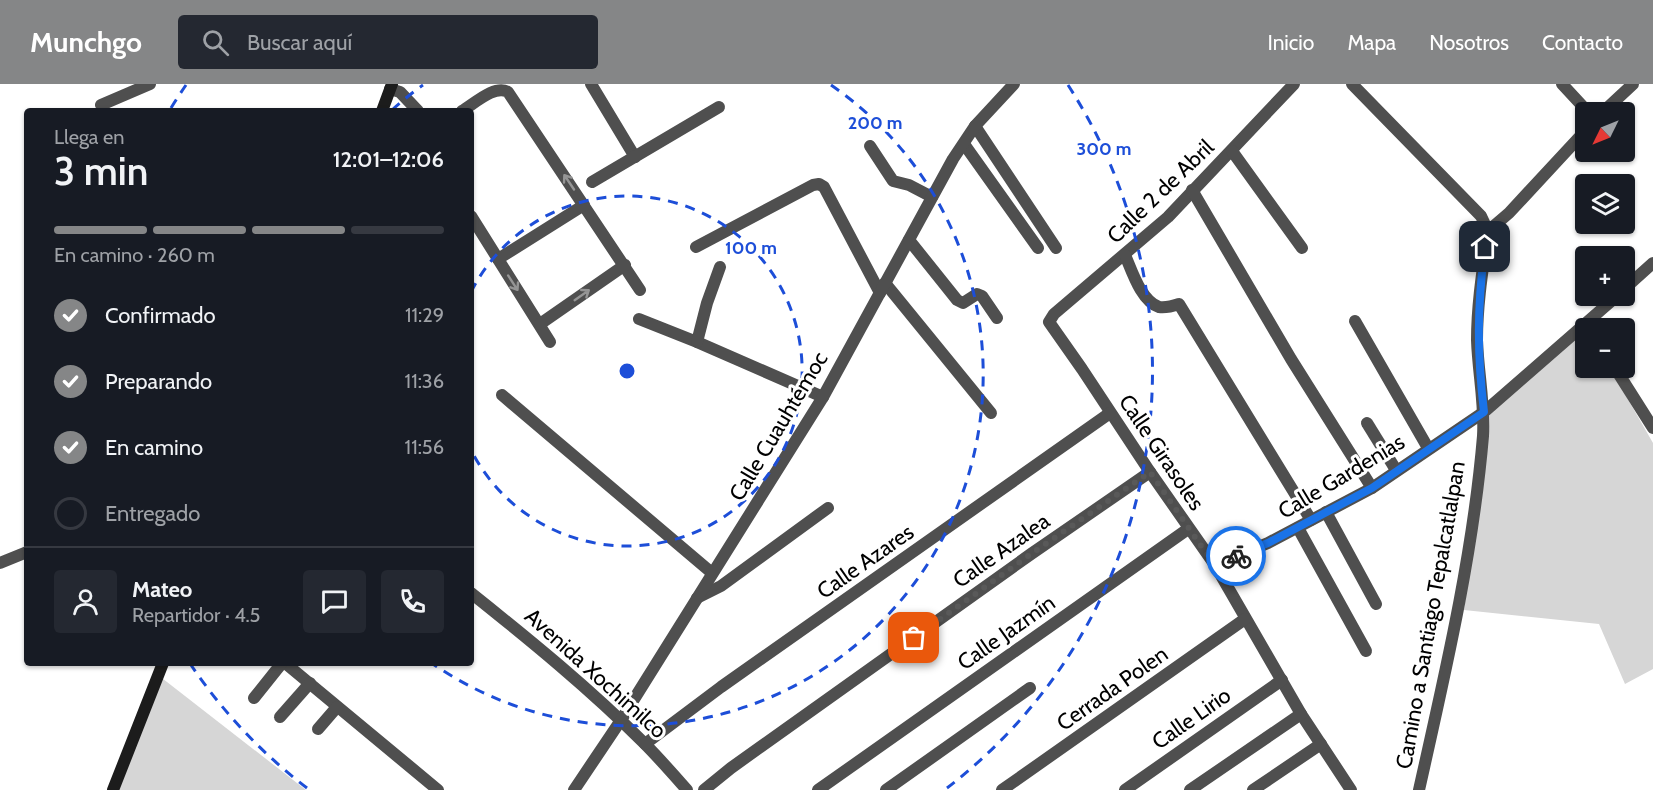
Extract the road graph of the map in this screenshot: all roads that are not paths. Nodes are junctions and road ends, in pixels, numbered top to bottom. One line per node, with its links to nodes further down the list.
1 (148, 84): 11 (street)
2 (591, 84): 21 (street)
3 (1014, 84): 16 (street, Calle Cuauhtémoc)
4 (1294, 84): 20 (street, Calle 2 de Abril)
5 (1352, 84): 27 (street)
6 (1562, 84): 9 (street)
7 (1633, 84): 10 (street)
8 (391, 87): 13 (main road); 14 (street)
9 (1579, 102)
10 (1614, 102)
11 (101, 105)
12 (719, 107): 21 (street)
13 (383, 108)
14 (415, 108)
15 (467, 108): 25 (street, one-way to 15)
16 (975, 126): 18 (street, Calle Cuauhtémoc); 30 (street)
17 (1575, 142): 27 (street)
18 (963, 144): 24 (street, Calle Cuauhtémoc); 32 (street)
19 (870, 146): 24 (street)
20 (1232, 150): 23 (street, Calle 2 de Abril); 31 (street)
21 (635, 157): 22 (street)
22 (592, 182)
23 (1192, 190): 33 (street, Calle 2 de Abril); 62 (street)
24 (932, 197): 28 (street, Calle Cuauhtémoc)
25 (584, 205): 34 (street); 36 (street)
26 (474, 221): 34 (street)
27 (1488, 231): 55 (street, Camino a Santiago Tepalcatlalpan)
28 (909, 240): 39 (street, Calle Cuauhtémoc); 42 (street)
29 (696, 247): 39 (street)
30 (1056, 248)
31 (1302, 248)
32 (1038, 249)
33 (1125, 255): 46 (street, Calle 2 de Abril); 65 (street)
34 (498, 259): 47 (street, one-way to 47)
35 (1653, 263): 38 (street)
36 (625, 266): 40 (street); 47 (street, one-way to 36)
37 (720, 267): 50 (street)
38 (1635, 279)
39 (883, 288): 53 (street, Calle Cuauhtémoc); 56 (street)
40 (640, 290)
41 (1608, 306): 43 (street, Calle Gardenias)
42 (997, 318)
43 (1597, 318)
44 (639, 319): 50 (street)
45 (1355, 321): 59 (street)
46 (1049, 322): 54 (street, Calle Girasoles)
47 (540, 324): 49 (street)
48 (1575, 337): 55 (street, Calle Gardenias)
49 (550, 342)
50 (697, 342): 53 (street)
51 (1621, 378): 58 (street)
52 (502, 395): 71 (street)
53 (823, 397): 71 (street, Calle Cuauhtémoc)
54 (1110, 412): 61 (street, Calle Girasoles); 89 (street, Calle Azares)
55 (1484, 412): 59 (street, Calle Gardenias); 103 (street, Camino a Santiago Tepalcatlalpan)
56 (991, 413)
57 (1367, 423): 60 (street)
58 (1653, 428)
59 (1428, 448): 60 (street, Calle Gardenias)
60 (1396, 470): 62 (street, Calle Gardenias)
61 (1150, 472): 67 (street, Calle Girasoles); 95 (street, Calle Azalea)
62 (1372, 488): 64 (street, Calle Gardenias)
63 (828, 508): 73 (street)
64 (1326, 512): 65 (street, Calle Gardenias); 74 (street)
65 (1311, 520): 66 (street, Calle Gardenias)
66 (1298, 528): 70 (street, Calle Gardenias); 76 (street)
67 (1188, 529): 70 (street, Calle Girasoles); 96 (street, Calle Jazmín)
68 (24, 553): 69 (street)
69 (0, 563)
70 (1215, 566): 75 (street, Calle Girasoles)
71 (712, 573): 73 (street, Calle Cuauhtémoc)
72 (474, 595): 87 (street, Avenida Xochimilco)
73 (696, 599): 87 (street, Calle Cuauhtémoc)
74 (1376, 604)
75 (1245, 620): 80 (street, Calle Girasoles); 98 (street, Cerrada Polen)
76 (1366, 651)
77 (162, 666): 91 (main road)
78 (281, 666): 83 (street)
79 (288, 666): 81 (street)
80 (1281, 680): 85 (street, Calle Girasoles); 99 (street, Calle Lirio)
81 (310, 683): 84 (street); 86 (street)
82 (1030, 688): 97 (street)
83 (254, 698)
84 (337, 707): 88 (street); 92 (street)
85 (1301, 714): 90 (street, Calle Girasoles); 100 (street)
86 (280, 717)
87 (621, 720): 89 (street, Avenida Xochimilco); 93 (street, Calle Cuauhtémoc)
88 (318, 729)
89 (645, 744): 94 (street, Avenida Xochimilco)
90 (1321, 744): 101 (street); 102 (street, Calle Girasoles)
91 (113, 790)
92 (438, 790)
93 (574, 790)
94 (687, 790)
95 (704, 790)
96 (818, 790)
97 (886, 790)
98 (1002, 790)
99 (1125, 790)
100 (1190, 790)
101 (1253, 790)
102 (1350, 790)
103 (1419, 790)

